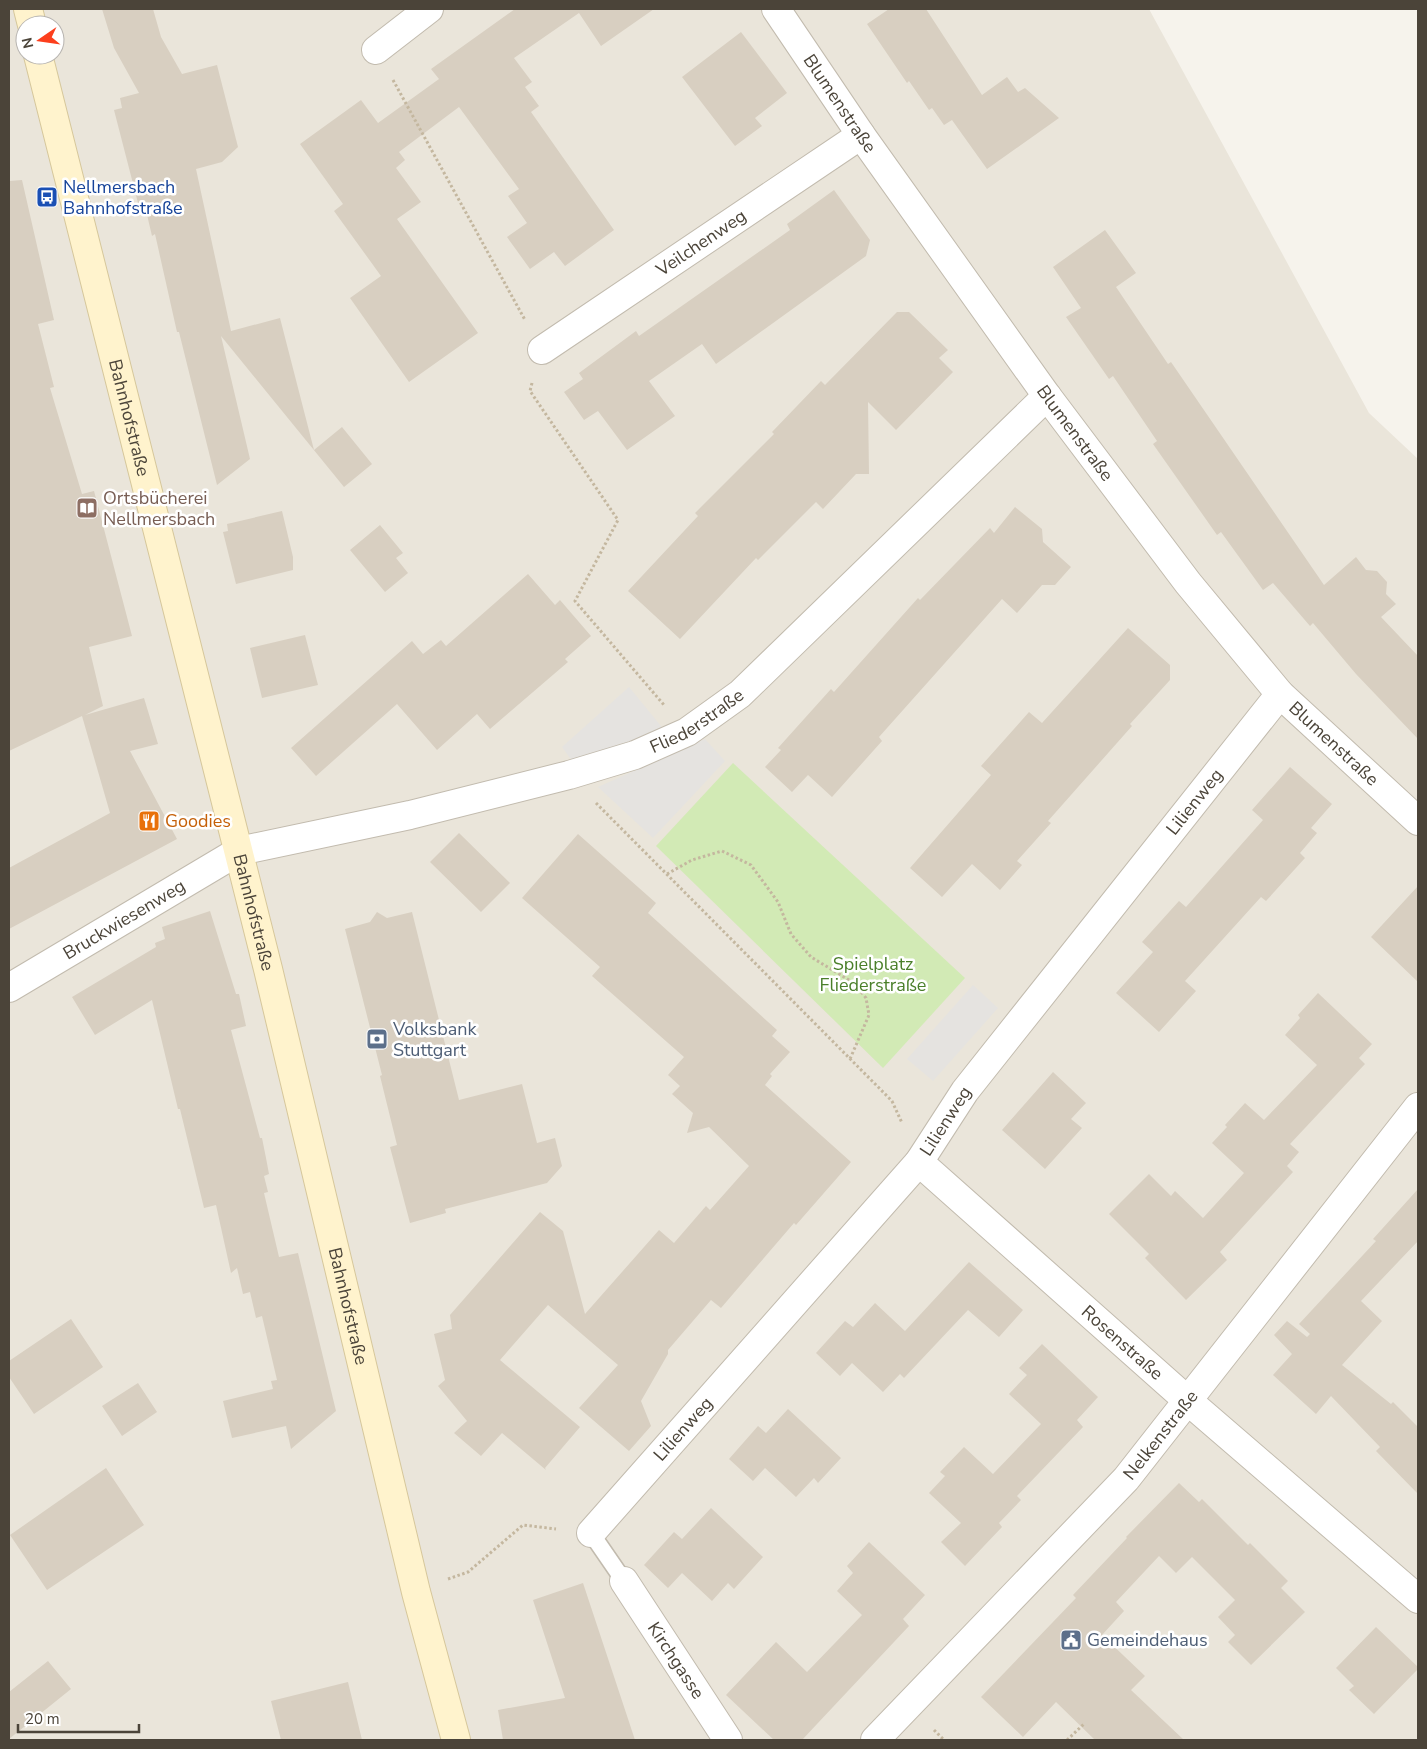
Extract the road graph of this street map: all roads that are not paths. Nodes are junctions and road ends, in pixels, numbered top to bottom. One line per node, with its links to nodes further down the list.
1 (429, 9): 3 (street)
2 (776, 9): 5 (street, Blumenstraße)
3 (376, 50)
4 (41, 65): 10 (street, Bahnhofstraße)
5 (861, 135): 6 (street, Veilchenweg); 7 (street, Blumenstraße)
6 (542, 350)
7 (1047, 396): 8 (street, Blumenstraße); 10 (street, Fliederstraße)
8 (1280, 694): 9 (street, Blumenstraße); 13 (street, Lilienweg)
9 (1418, 821)
10 (239, 851): 11 (street, Bruckwiesenweg); 18 (street, Bahnhofstraße)
11 (9, 988)
12 (1418, 1108): 14 (street, Nelkenstraße)
13 (920, 1162): 14 (street, Rosenstraße); 15 (street, Lilienweg)
14 (1187, 1400): 17 (street, Rosenstraße); 20 (street, Nelkenstraße)
15 (592, 1533): 16 (lane)
16 (624, 1581): 19 (street, Kirchgasse)
17 (1418, 1599)
18 (456, 1740)
19 (728, 1740)
20 (875, 1740)

